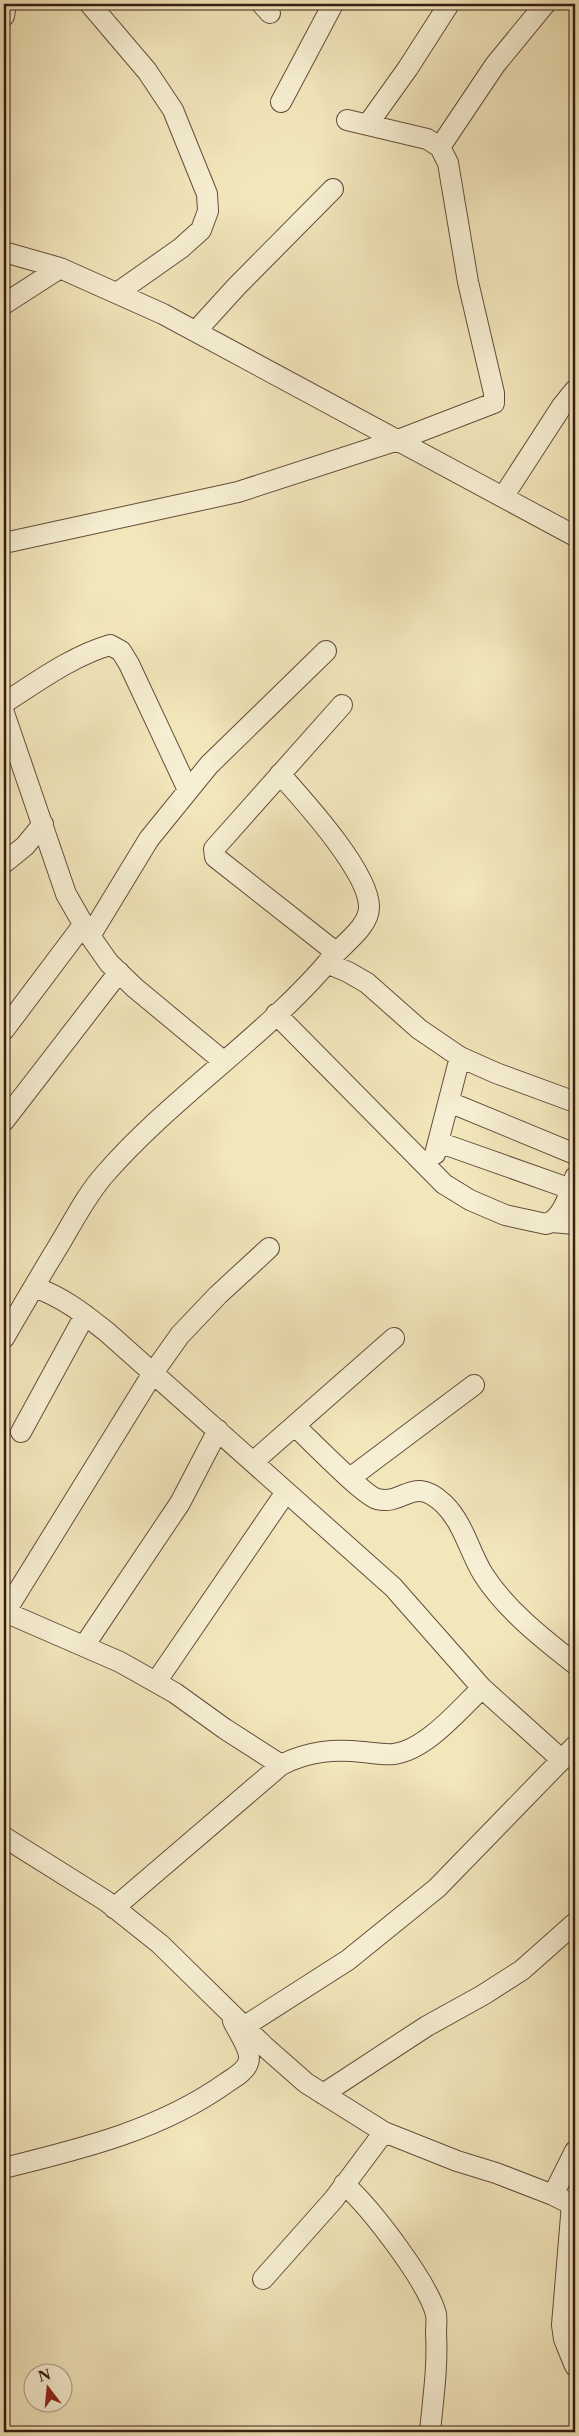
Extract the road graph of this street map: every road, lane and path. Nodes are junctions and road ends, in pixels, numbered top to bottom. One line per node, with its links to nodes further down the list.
1 (6, 4): 6 (street)
2 (90, 4): 14 (street)
3 (333, 4): 7 (street)
4 (449, 4): 9 (street)
5 (546, 4): 10 (street)
6 (4, 16)
7 (280, 102)
8 (347, 120): 9 (street)
9 (368, 124): 10 (street)
10 (440, 147): 18 (street)
11 (333, 189): 16 (street)
12 (4, 252): 13 (street)
13 (60, 268): 14 (street); 15 (street)
14 (117, 293): 16 (street)
15 (4, 304)
16 (196, 331): 18 (street)
17 (575, 390): 19 (street)
18 (398, 440): 19 (street); 21 (street)
19 (503, 497): 20 (street)
20 (575, 536)
21 (4, 543)
22 (326, 651): 28 (street)
23 (4, 703): 28 (street)
24 (342, 705): 27 (street)
25 (4, 713): 26 (street)
26 (11, 756): 29 (street)
27 (280, 774): 32 (street); 32 (street)
28 (188, 790): 31 (street)
29 (43, 824): 30 (street); 31 (street)
30 (4, 863)
31 (86, 930): 33 (street); 35 (street)
32 (331, 959): 34 (street); 36 (street)
33 (119, 972): 37 (street); 40 (street)
34 (276, 1014): 37 (street); 43 (street)
35 (4, 1030)
36 (460, 1057): 38 (street); 39 (street)
37 (222, 1061): 48 (street)
38 (449, 1102): 41 (street); 42 (street)
39 (575, 1102)
40 (4, 1121)
41 (438, 1142): 43 (street); 44 (street)
42 (575, 1154)
43 (431, 1172): 45 (street)
44 (573, 1183): 45 (street)
45 (552, 1222): 46 (street)
46 (575, 1224)
47 (269, 1248): 52 (street)
48 (34, 1287): 49 (street); 50 (street)
49 (85, 1315): 52 (street); 56 (street)
50 (4, 1338)
51 (394, 1338): 54 (street)
52 (153, 1373): 55 (street); 60 (street)
53 (474, 1385): 58 (street)
54 (295, 1426): 57 (street); 58 (street)
55 (218, 1430): 57 (street); 61 (street)
56 (21, 1432)
57 (253, 1462): 59 (street)
58 (350, 1478): 62 (street)
59 (286, 1492): 63 (street); 64 (street)
60 (4, 1613): 61 (street)
61 (84, 1646): 63 (street)
62 (575, 1664)
63 (156, 1682): 66 (street)
64 (482, 1688): 65 (street); 66 (street)
65 (568, 1753): 71 (street)
66 (281, 1765): 68 (street)
67 (4, 1838): 68 (street)
68 (114, 1908): 70 (street)
69 (575, 1923): 72 (street)
70 (226, 2007): 71 (street); 75 (street)
71 (245, 2026): 72 (street)
72 (323, 2094): 73 (street)
73 (384, 2132): 76 (street); 77 (street)
74 (575, 2151): 77 (street)
75 (4, 2168)
76 (344, 2184): 79 (street); 81 (street)
77 (553, 2194): 78 (street)
78 (574, 2205): 80 (street)
79 (263, 2279)
80 (575, 2366)
81 (430, 2432)

